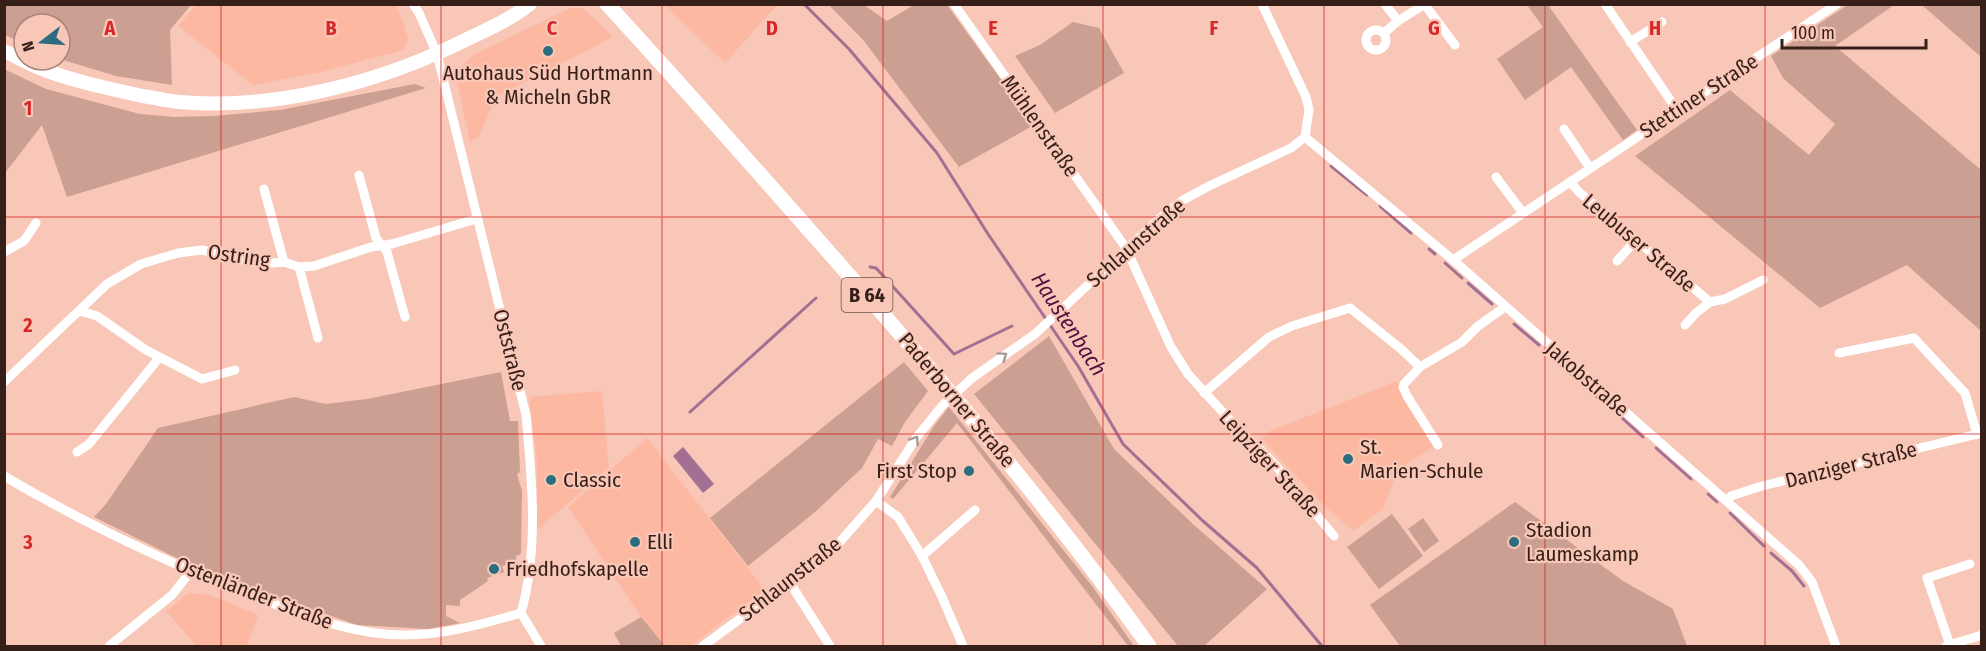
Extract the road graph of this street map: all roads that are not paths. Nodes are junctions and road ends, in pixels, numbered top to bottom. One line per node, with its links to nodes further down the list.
1 (413, 4): 16 (street, Oststraße)
2 (607, 4): 68 (main road, Paderborner Straße / B 64)
3 (954, 4): 30 (street, Mühlenstraße)
4 (1262, 4): 19 (street)
5 (1385, 4): 10 (street)
6 (1425, 4): 10 (street); 14 (street)
7 (1605, 4): 13 (street)
8 (1837, 4): 17 (street, Stettiner Straße)
9 (526, 6): 16 (main road)
10 (1398, 21): 12 (street)
11 (1662, 22): 13 (street)
12 (1384, 33)
13 (1630, 42): 17 (street)
14 (1455, 45)
15 (4, 51): 16 (main road)
16 (437, 54): 26 (street, Oststraße)
17 (1677, 110): 20 (street, Stettiner Straße)
18 (1564, 129): 20 (street)
19 (1305, 137): 30 (street, Schlaunstraße); 32 (street, Jakobstraße)
20 (1590, 168): 23 (street, Stettiner Straße)
21 (359, 175): 29 (street)
22 (1496, 177): 25 (street)
23 (1570, 182): 25 (street, Stettiner Straße); 28 (street, Leubuser Straße)
24 (264, 189): 34 (street)
25 (1523, 213): 32 (street, Stettiner Straße)
26 (476, 219): 29 (street, Ostring); 61 (street, Oststraße)
27 (36, 223): 31 (street)
28 (1636, 240): 33 (street); 37 (street, Leubuser Straße)
29 (381, 245): 35 (street, Ostring); 40 (street)
30 (1126, 248): 48 (street, Leipziger Straße); 53 (street, Schlaunstraße, one-way to 30)
31 (4, 252)
32 (1454, 260): 38 (street, Jakobstraße)
33 (1617, 261)
34 (284, 262): 35 (street, Ostring); 39 (street, Ostring)
35 (299, 267): 42 (street)
36 (1763, 280): 37 (street, Leubuser Straße)
37 (1710, 302): 41 (street, Leubuser Straße)
38 (1505, 307): 45 (street); 54 (street, Jakobstraße)
39 (80, 311): 44 (street); 47 (street, Ostring)
40 (405, 317)
41 (1685, 325)
42 (318, 338)
43 (1839, 352): 49 (street, Danziger Straße)
44 (159, 358): 46 (street); 51 (street)
45 (1420, 367): 48 (street, Leipziger Straße); 50 (street)
46 (235, 370)
47 (4, 382)
48 (1204, 393): 56 (street, Leipziger Straße)
49 (1979, 434): 54 (street, Danziger Straße)
50 (1438, 445)
51 (77, 452)
52 (4, 476): 59 (street, Ostenländer Straße)
53 (876, 501): 57 (street); 60 (street, Schlaunstraße)
54 (1727, 501): 69 (street, Jakobstraße)
55 (975, 510): 57 (street)
56 (1334, 536)
57 (922, 556): 67 (street)
58 (1970, 564): 70 (street)
59 (191, 571): 61 (street, Ostenländer Straße); 63 (street)
60 (790, 583): 65 (street, Schlaunstraße); 66 (street)
61 (521, 613): 64 (street)
62 (1982, 635): 70 (street)
63 (109, 646)
64 (542, 646)
65 (703, 646)
66 (830, 646)
67 (963, 646)
68 (1149, 646)
69 (1836, 646)
70 (1947, 646)

